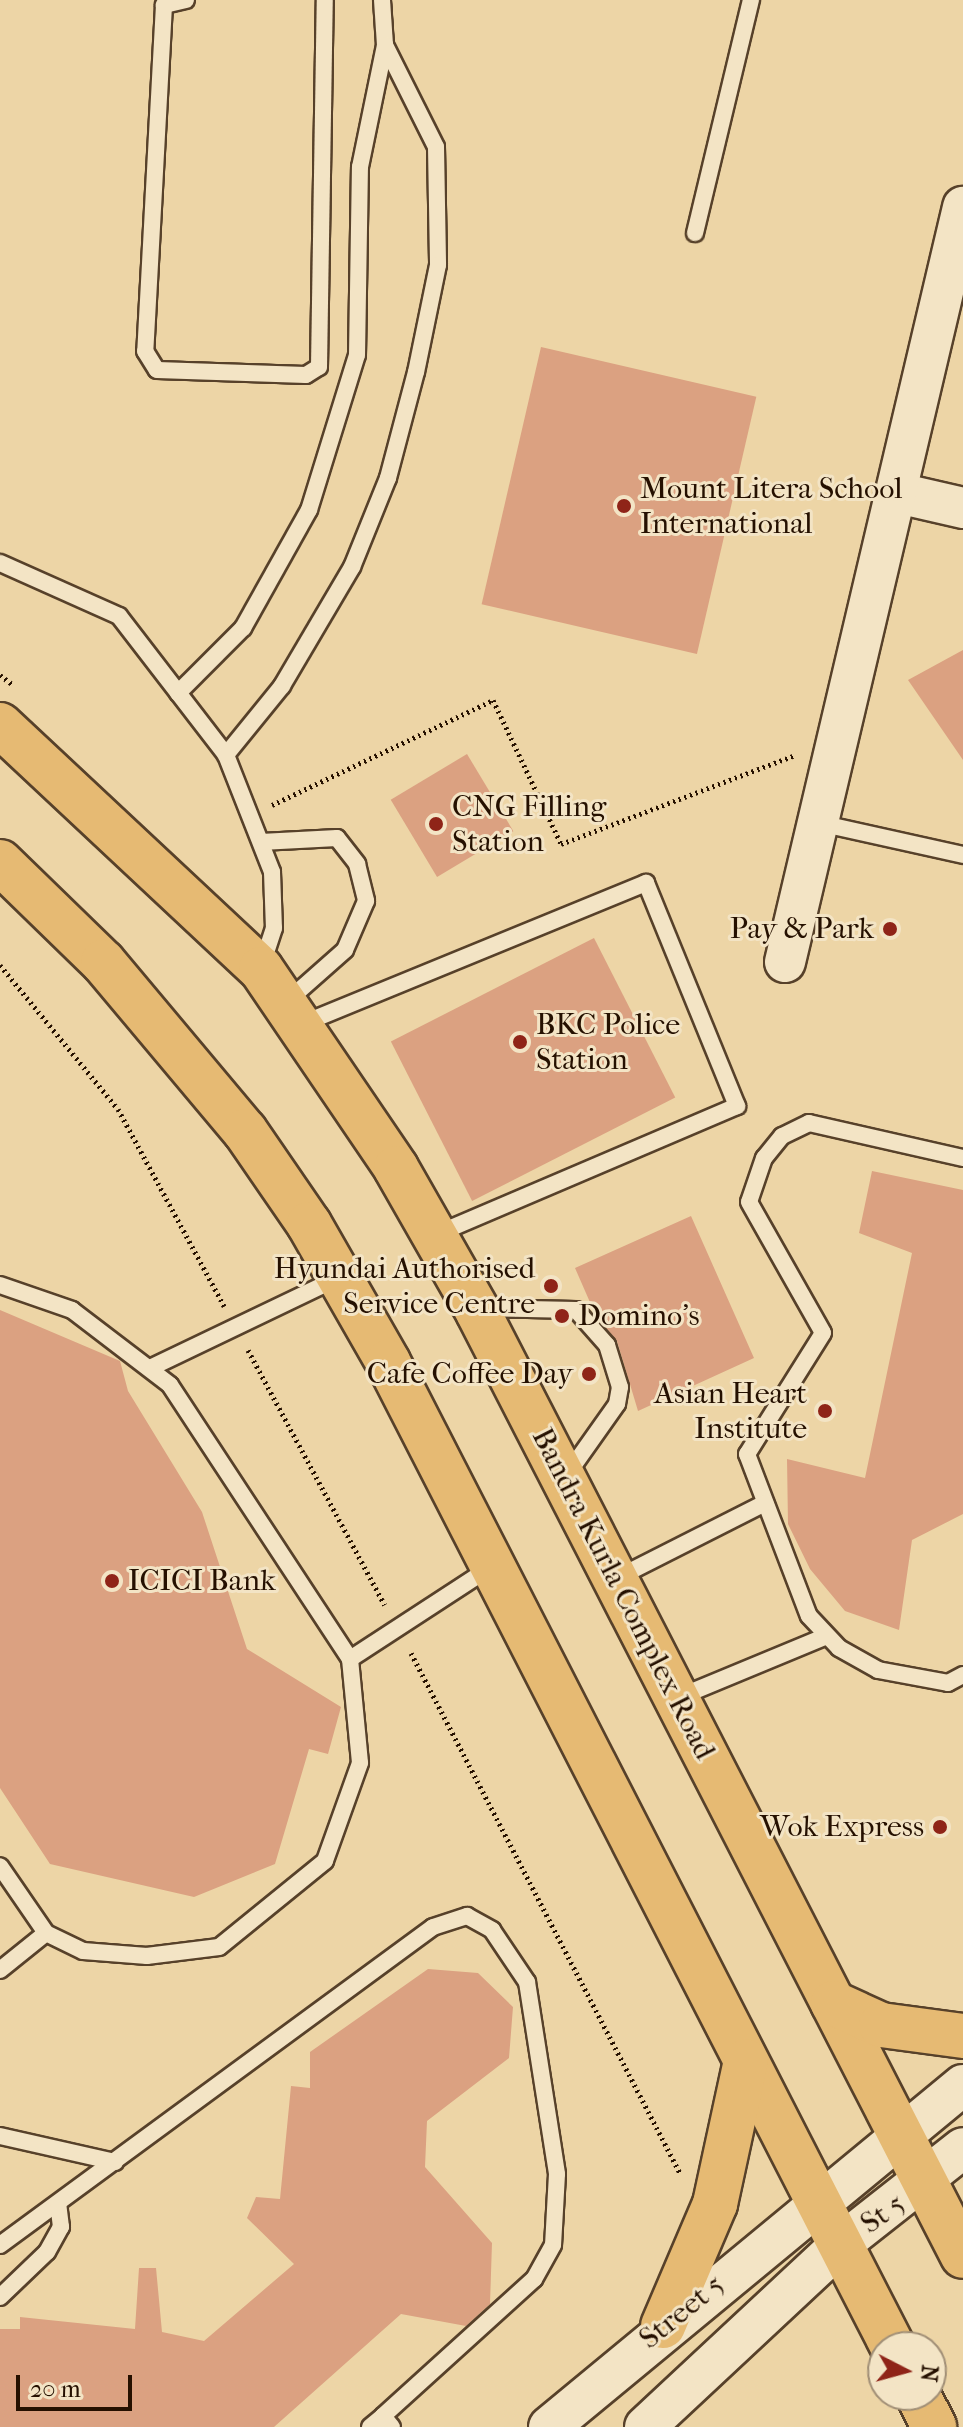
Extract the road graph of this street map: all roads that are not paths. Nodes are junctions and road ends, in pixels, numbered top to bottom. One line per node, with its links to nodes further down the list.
1 (186, 0): 2 (lane)
2 (325, 0)
3 (382, 0): 5 (lane)
4 (751, 0): 7 (lane)
5 (385, 45): 11 (lane); 13 (lane)
6 (961, 224): 8 (street)
7 (695, 233)
8 (898, 493): 9 (street); 14 (street)
9 (963, 508)
10 (0, 563): 11 (lane)
11 (178, 693): 13 (lane)
12 (0, 725): 19 (main road, Bandra Kurla Complex Road)
13 (226, 755): 15 (lane)
14 (819, 823): 16 (lane); 18 (street)
15 (261, 842): 19 (lane); 19 (lane)
16 (963, 855)
17 (0, 862): 22 (main road)
18 (785, 962)
19 (278, 1001): 21 (main road, Bandra Kurla Complex Road); 21 (lane)
20 (963, 1158): 27 (lane)
21 (444, 1231): 24 (main road, Bandra Kurla Complex Road)
22 (339, 1277): 25 (lane); 28 (main road)
23 (0, 1285): 25 (lane)
24 (476, 1308): 26 (main road, Bandra Kurla Complex Road); 26 (lane)
25 (150, 1368): 31 (lane)
26 (564, 1479): 29 (main road, Bandra Kurla Complex Road)
27 (765, 1503): 29 (lane); 30 (lane)
28 (492, 1566): 31 (lane); 39 (main road)
29 (615, 1579): 33 (main road, Bandra Kurla Complex Road)
30 (827, 1636): 32 (lane); 33 (lane)
31 (350, 1659): 35 (lane)
32 (963, 1675)
33 (676, 1698): 37 (main road, Bandra Kurla Complex Road)
34 (0, 1866): 35 (lane)
35 (46, 1933): 36 (lane)
36 (0, 1970)
37 (833, 2003): 38 (main road); 42 (main road, Bandra Kurla Complex Road)
38 (963, 2036)
39 (746, 2061): 46 (main road); 52 (main road)
40 (963, 2085): 42 (street, St 5)
41 (0, 2136): 44 (lane)
42 (904, 2141): 45 (main road, Bandra Kurla Complex Road); 46 (street, St 5)
43 (963, 2148): 45 (street, St 5)
44 (115, 2162): 47 (lane); 54 (lane)
45 (926, 2184): 48 (street, St 5); 50 (main road, Bandra Kurla Complex Road)
46 (819, 2202): 48 (main road); 52 (street, Street 5)
47 (58, 2203): 49 (lane); 51 (lane)
48 (841, 2244): 53 (main road); 56 (street, Street 5)
49 (0, 2245)
50 (963, 2256)
51 (0, 2297)
52 (663, 2326): 55 (street, Street 5)
53 (885, 2331)
54 (382, 2423)
55 (549, 2427)
56 (645, 2427)

